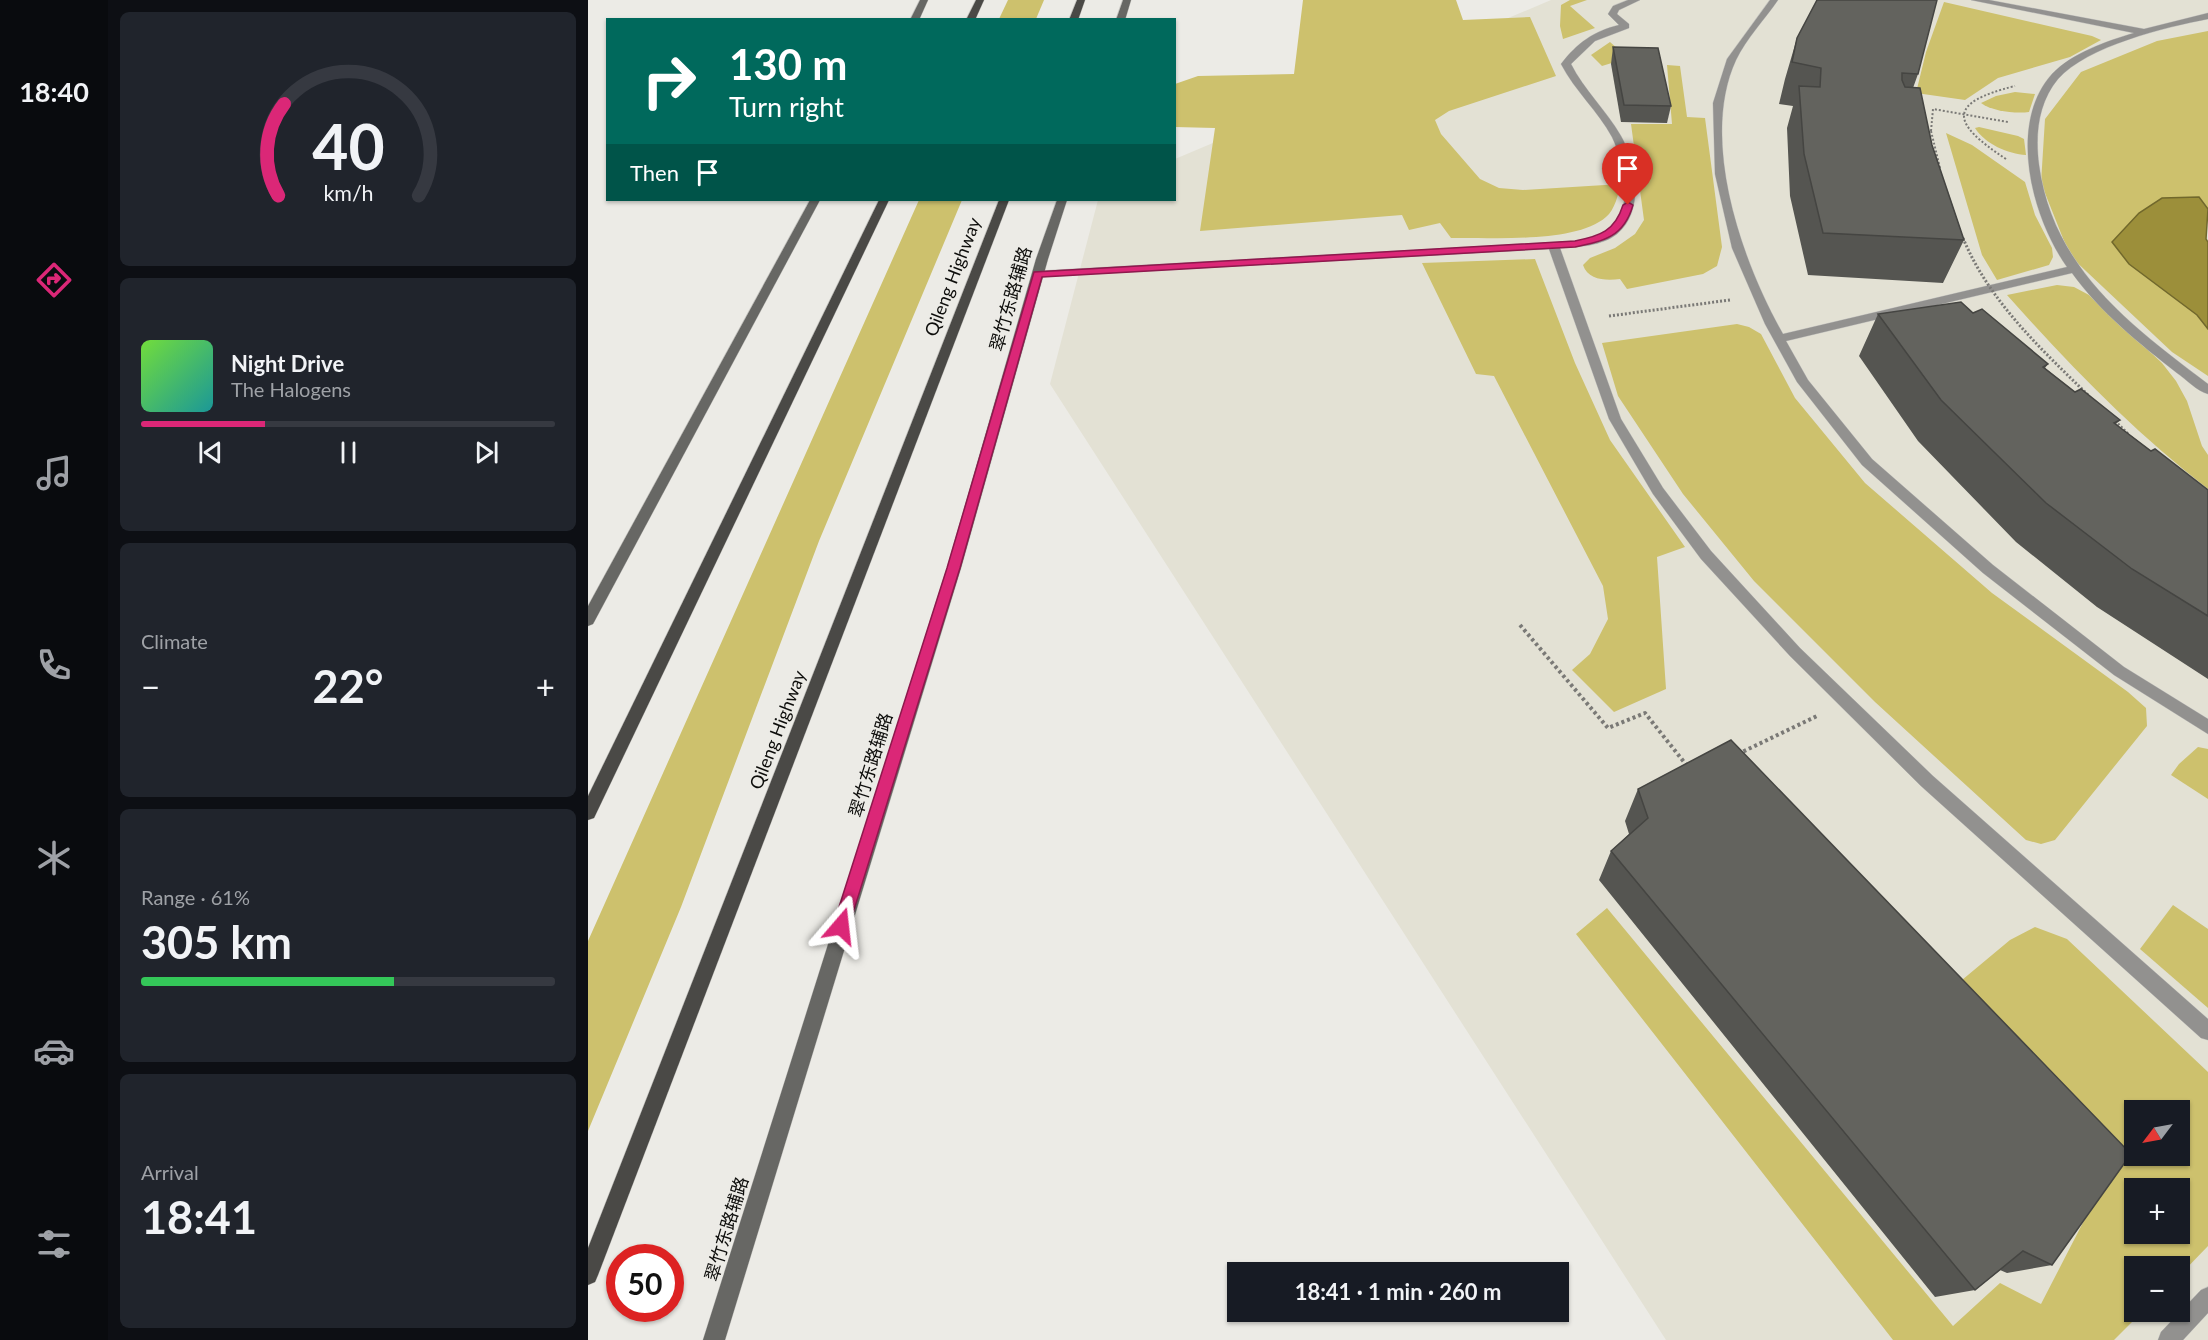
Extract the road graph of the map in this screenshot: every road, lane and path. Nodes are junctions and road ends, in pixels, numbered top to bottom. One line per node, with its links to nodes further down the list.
1 (924, 0): 9 (main road)
2 (980, 0): 10 (main road)
3 (1081, 0): 11 (main road)
4 (1127, 0): 12 (main road)
5 (1636, 0): 24 (lane)
6 (1774, 0): 27 (lane)
7 (1975, 0): 13 (lane)
8 (2208, 16): 13 (lane)
9 (915, 18)
10 (971, 18)
11 (1074, 18)
12 (1121, 18)
13 (2145, 32): 25 (lane)
14 (1990, 92): 15 (path)
15 (1962, 114): 16 (path); 17 (path); 18 (path, bridge)
16 (1985, 118)
17 (1980, 142)
18 (1943, 177)
19 (814, 201): 34 (main road)
20 (884, 201): 40 (main road)
21 (1004, 201): 42 (main road, Qileng Highway)
22 (1062, 201): 26 (main road, 翠竹东路辅路)
23 (1961, 234): 31 (path, bridge)
24 (1553, 245): 26 (lane); 28 (lane)
25 (2075, 269): 29 (lane); 30 (lane)
26 (1038, 274): 44 (main road, 翠竹东路辅路)
27 (1759, 297): 28 (path); 29 (lane)
28 (1579, 320): 36 (lane)
29 (1780, 339): 37 (lane)
30 (2208, 390)
31 (2092, 400)
32 (2108, 415): 33 (path, bridge)
33 (2132, 437)
34 (588, 620)
35 (1520, 625): 39 (path)
36 (1846, 702): 38 (path); 41 (lane)
37 (2208, 728)
38 (1735, 756)
39 (1695, 775)
40 (588, 813)
41 (2208, 1031)
42 (588, 1275)
43 (2208, 1297): 45 (lane)
44 (714, 1340)
45 (2169, 1340)

